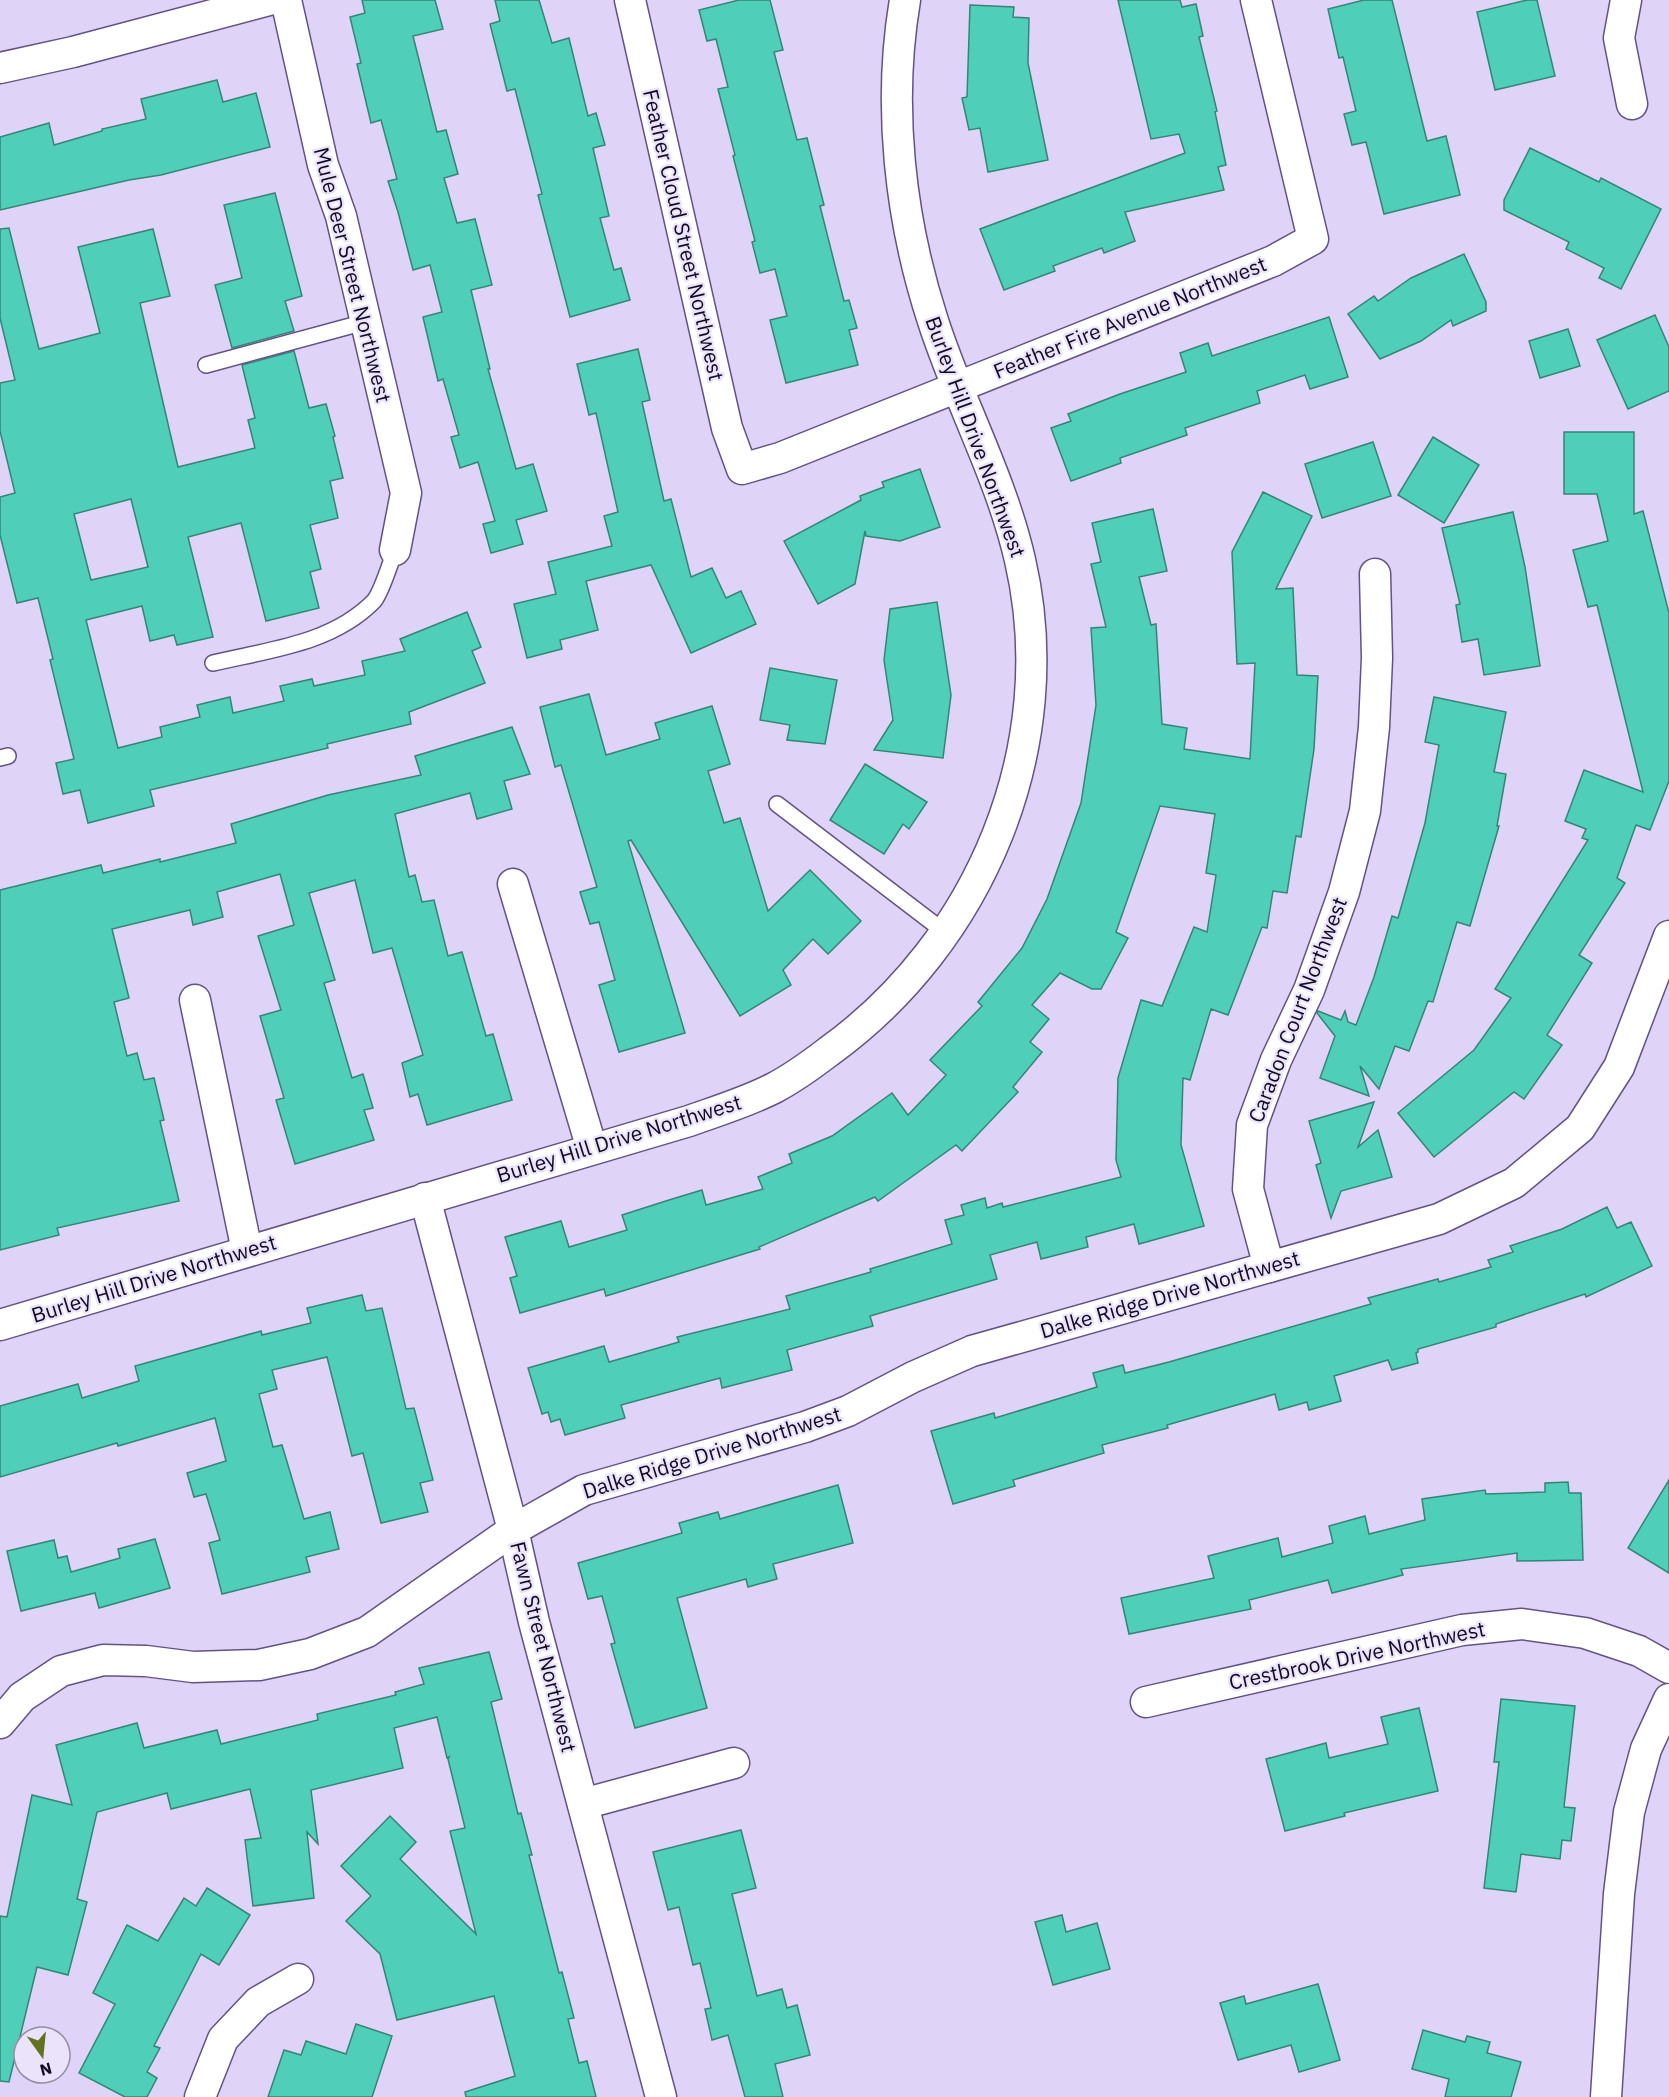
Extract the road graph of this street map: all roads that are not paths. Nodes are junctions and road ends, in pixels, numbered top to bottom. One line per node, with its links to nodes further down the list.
1 (269, 0): 7 (street)
2 (286, 0): 9 (street, Mule Deer Street Northwest)
3 (630, 0): 12 (street, Feather Cloud Street Northwest)
4 (905, 0): 11 (street, Burley Hill Drive Northwest)
5 (1256, 0): 11 (street, Feather Fire Avenue Northwest)
6 (1626, 0): 8 (street)
7 (0, 68)
8 (1632, 104)
9 (365, 322): 10 (lane); 13 (street, Mule Deer Street Northwest)
10 (206, 365)
11 (958, 386): 12 (street, Feather Fire Avenue Northwest); 18 (street, Burley Hill Drive Northwest)
12 (742, 469)
13 (395, 550): 15 (lane)
14 (1375, 574): 24 (street, Caradon Court Northwest)
15 (213, 663)
16 (777, 804): 18 (lane)
17 (513, 884): 21 (street)
18 (946, 933): 21 (street, Burley Hill Drive Northwest)
19 (1669, 936): 24 (street, Dalke Ridge Drive Northwest)
20 (195, 1000): 23 (street)
21 (592, 1149): 22 (street, Burley Hill Drive Northwest)
22 (425, 1198): 23 (street, Burley Hill Drive Northwest); 26 (street, Fawn Street Northwest)
23 (247, 1251): 25 (street, Burley Hill Drive Northwest)
24 (1269, 1267): 26 (street, Dalke Ridge Drive Northwest)
25 (0, 1325)
26 (513, 1530): 30 (street, Dalke Ridge Drive Northwest); 32 (street, Fawn Street Northwest)
27 (1669, 1668): 29 (street, Crestbrook Drive Northwest)
28 (1669, 1699): 36 (street)
29 (1146, 1702)
30 (0, 1723)
31 (734, 1763): 32 (street)
32 (583, 1804): 35 (street, Fawn Street Northwest)
33 (298, 1978): 34 (street)
34 (200, 2097)
35 (661, 2097)
36 (1606, 2097)

